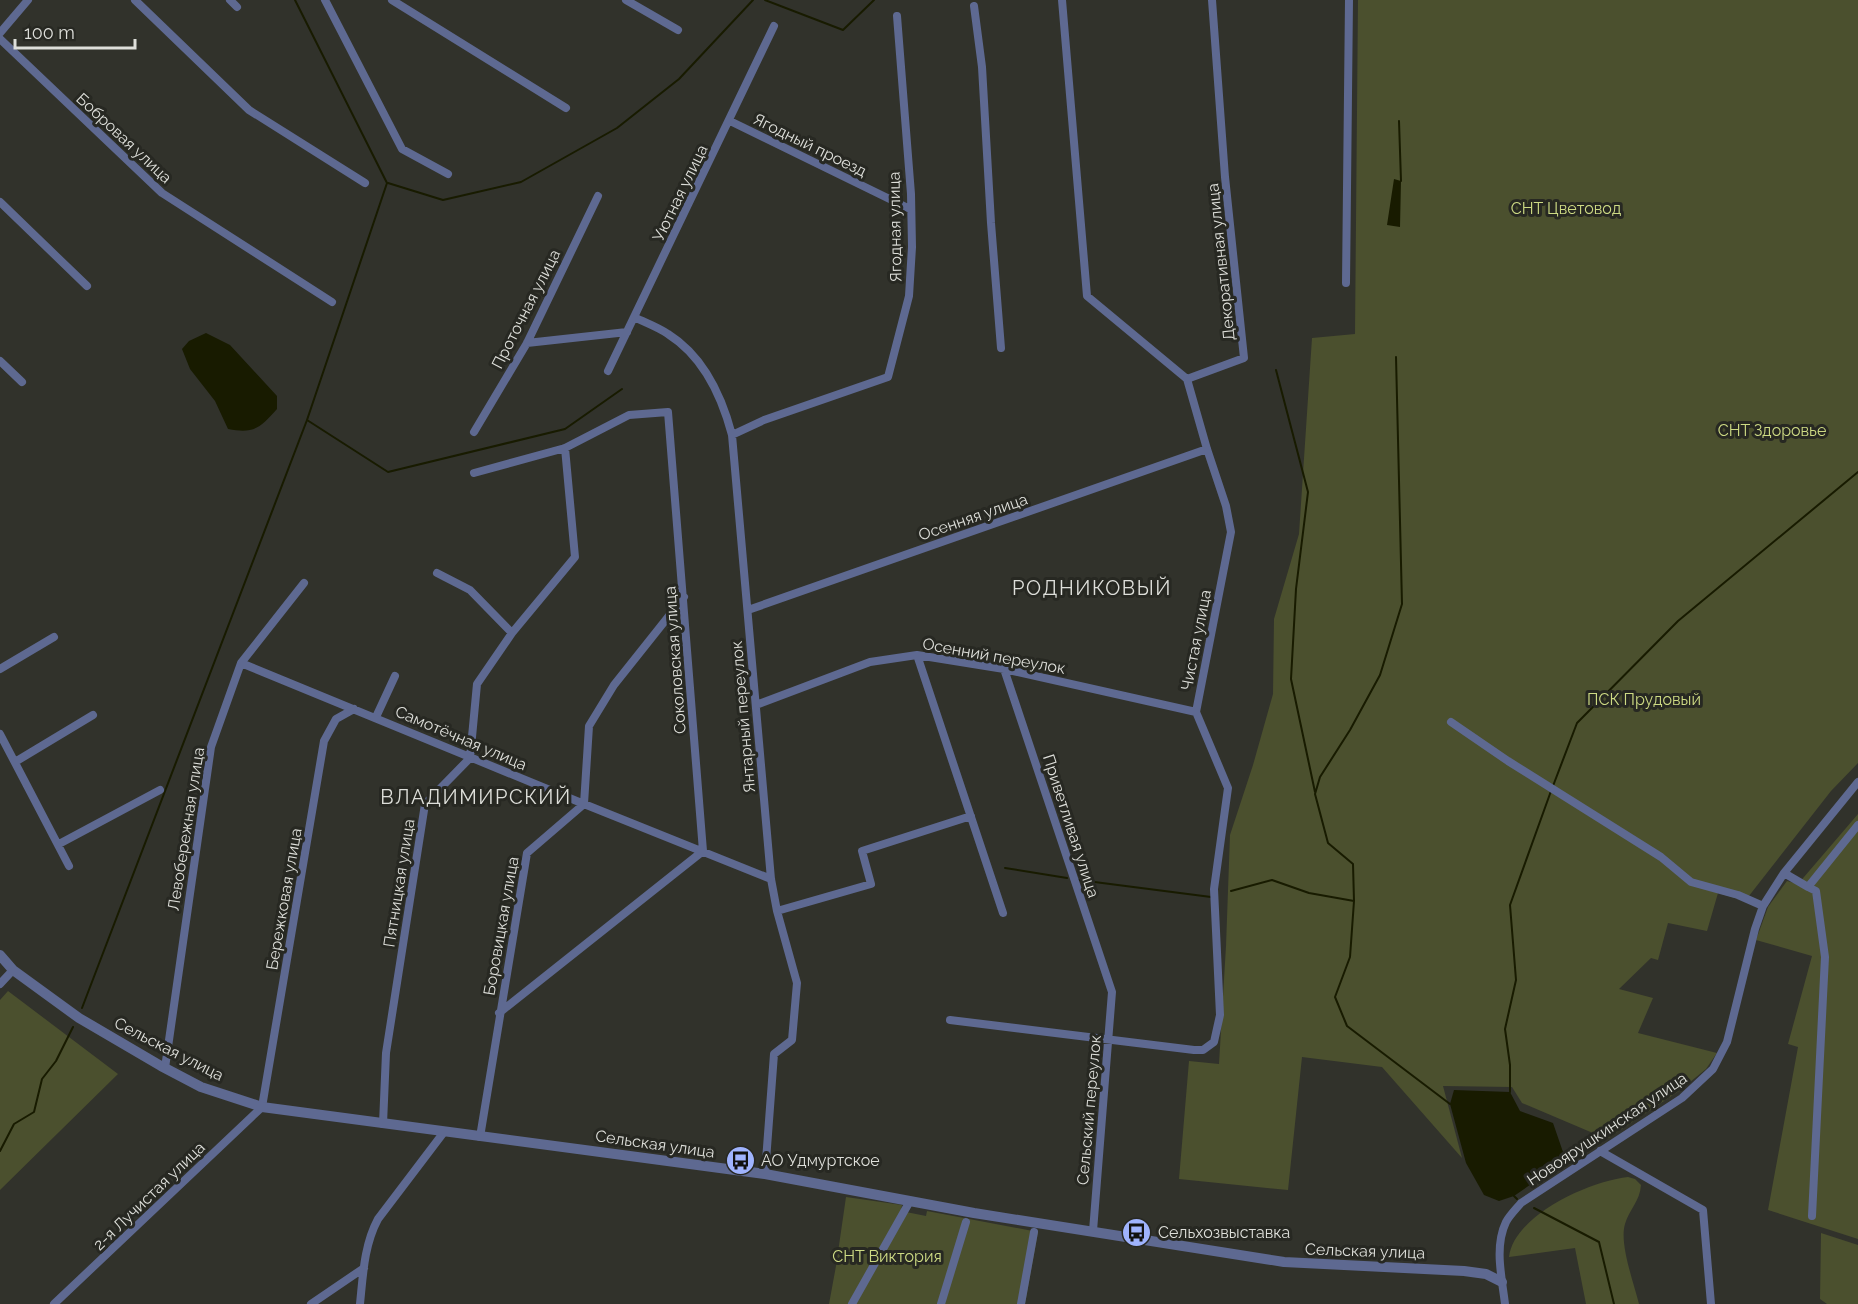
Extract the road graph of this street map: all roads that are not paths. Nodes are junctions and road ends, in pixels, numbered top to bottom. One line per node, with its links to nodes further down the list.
1 (135, 0): 20 (street)
2 (230, 0): 11 (street)
3 (325, 0): 19 (street)
4 (392, 0): 17 (street)
5 (626, 0): 14 (street)
6 (1062, 0): 33 (street)
7 (1212, 0): 33 (street, Декоративная улица)
8 (1348, 0): 24 (street)
9 (24, 1): 15 (street)
10 (974, 6): 30 (street)
11 (237, 7)
12 (897, 16): 23 (street, Ягодная улица)
13 (774, 26): 18 (street, Уютная улица)
14 (678, 30)
15 (0, 33)
16 (0, 39): 26 (street, Бобровая улица)
17 (566, 108)
18 (730, 121): 23 (street, Ягодный проезд); 27 (street, Уютная улица)
19 (448, 174)
20 (365, 183)
21 (598, 196): 29 (street, Проточная улица)
22 (0, 202): 25 (street)
23 (910, 209): 36 (street, Ягодная улица)
24 (1346, 283)
25 (87, 286)
26 (332, 302)
27 (634, 317): 28 (street, Уютная улица); 36 (street, Янтарный переулок)
28 (627, 332): 29 (street); 32 (street, Уютная улица)
29 (527, 343): 35 (street, Проточная улица)
30 (1001, 348)
31 (0, 361): 34 (street)
32 (608, 371)
33 (1187, 379): 38 (street, Чистая улица)
34 (22, 382)
35 (474, 432)
36 (732, 435): 43 (street, Янтарный переулок)
37 (565, 448): 39 (street, Соколовская улица); 42 (street, Соколовская улица); 44 (street)
38 (1207, 449): 43 (street, Осенняя улица); 53 (street, Чистая улица)
39 (474, 473)
40 (437, 573): 44 (street)
41 (304, 583): 47 (street, Левобережная улица)
42 (684, 597): 62 (street); 66 (street, Соколовская улица)
43 (748, 610): 51 (street, Янтарный переулок)
44 (512, 633): 58 (street)
45 (54, 637): 48 (street)
46 (916, 654): 49 (street, Осенний переулок); 51 (street, Осенний переулок); 63 (street)
47 (241, 663): 52 (street, Самотёчная улица); 81 (street, Левобережная улица)
48 (0, 669)
49 (1004, 669): 53 (street, Осенний переулок); 77 (street, Приветливая улица)
50 (394, 676): 55 (street)
51 (756, 705): 69 (street, Янтарный переулок)
52 (354, 709): 55 (street, Самотёчная улица); 82 (street, Бережковая улица)
53 (1196, 712): 80 (street, Чистая улица)
54 (93, 715): 59 (street)
55 (376, 717): 58 (street, Самотёчная улица)
56 (1451, 722): 71 (street)
57 (0, 734): 59 (street)
58 (470, 758): 62 (street, Самотёчная улица); 83 (street, Пятницкая улица)
59 (15, 762): 65 (street)
60 (1858, 782): 68 (street, Новоярушкинская улица)
61 (160, 790): 65 (street)
62 (584, 804): 66 (street, Самотёчная улица); 78 (street, Боровицкая улица)
63 (971, 816): 72 (street); 73 (street)
64 (1858, 825): 70 (street)
65 (59, 844): 67 (street)
66 (703, 852): 69 (street, Самотёчная улица); 78 (street)
67 (69, 866)
68 (1784, 873): 70 (street); 71 (street, Новоярушкинская улица)
69 (771, 879): 72 (street, Янтарный переулок)
70 (1808, 887): 89 (street)
71 (1763, 906): 86 (street, Новоярушкинская улица)
72 (777, 911): 87 (street, Янтарный переулок)
73 (1003, 913)
74 (0, 956): 75 (street, Сельская улица)
75 (13, 970): 76 (street); 81 (street, Сельская улица)
76 (0, 984)
77 (1112, 992): 80 (street, Сельский переулок)
78 (499, 1013): 85 (street, Боровицкая улица)
79 (950, 1020): 80 (street, Чистая улица)
80 (1109, 1039): 91 (street, Сельский переулок)
81 (165, 1068): 82 (street, Сельская улица)
82 (262, 1107): 83 (street, Сельская улица); 95 (street, 2-я Лучистая улица)
83 (383, 1124): 84 (street, Сельская улица)
84 (444, 1132): 85 (street, Сельская улица); 93 (street)
85 (480, 1137): 87 (street, Сельская улица)
86 (1600, 1151): 94 (street, Новоярушкинская улица); 102 (street)
87 (765, 1174): 88 (street, Сельская улица)
88 (910, 1201): 91 (street, Сельская улица); 98 (street)
89 (1812, 1216)
90 (966, 1222): 99 (street)
91 (1093, 1231): 94 (street, Сельская улица)
92 (1034, 1232): 100 (street)
93 (364, 1268): 96 (street); 97 (street)
94 (1502, 1282): 101 (street, Новоярушкинская улица)
95 (54, 1304)
96 (311, 1304)
97 (360, 1304)
98 (852, 1304)
99 (941, 1304)
100 (1021, 1304)
101 (1504, 1304)
102 (1710, 1304)

